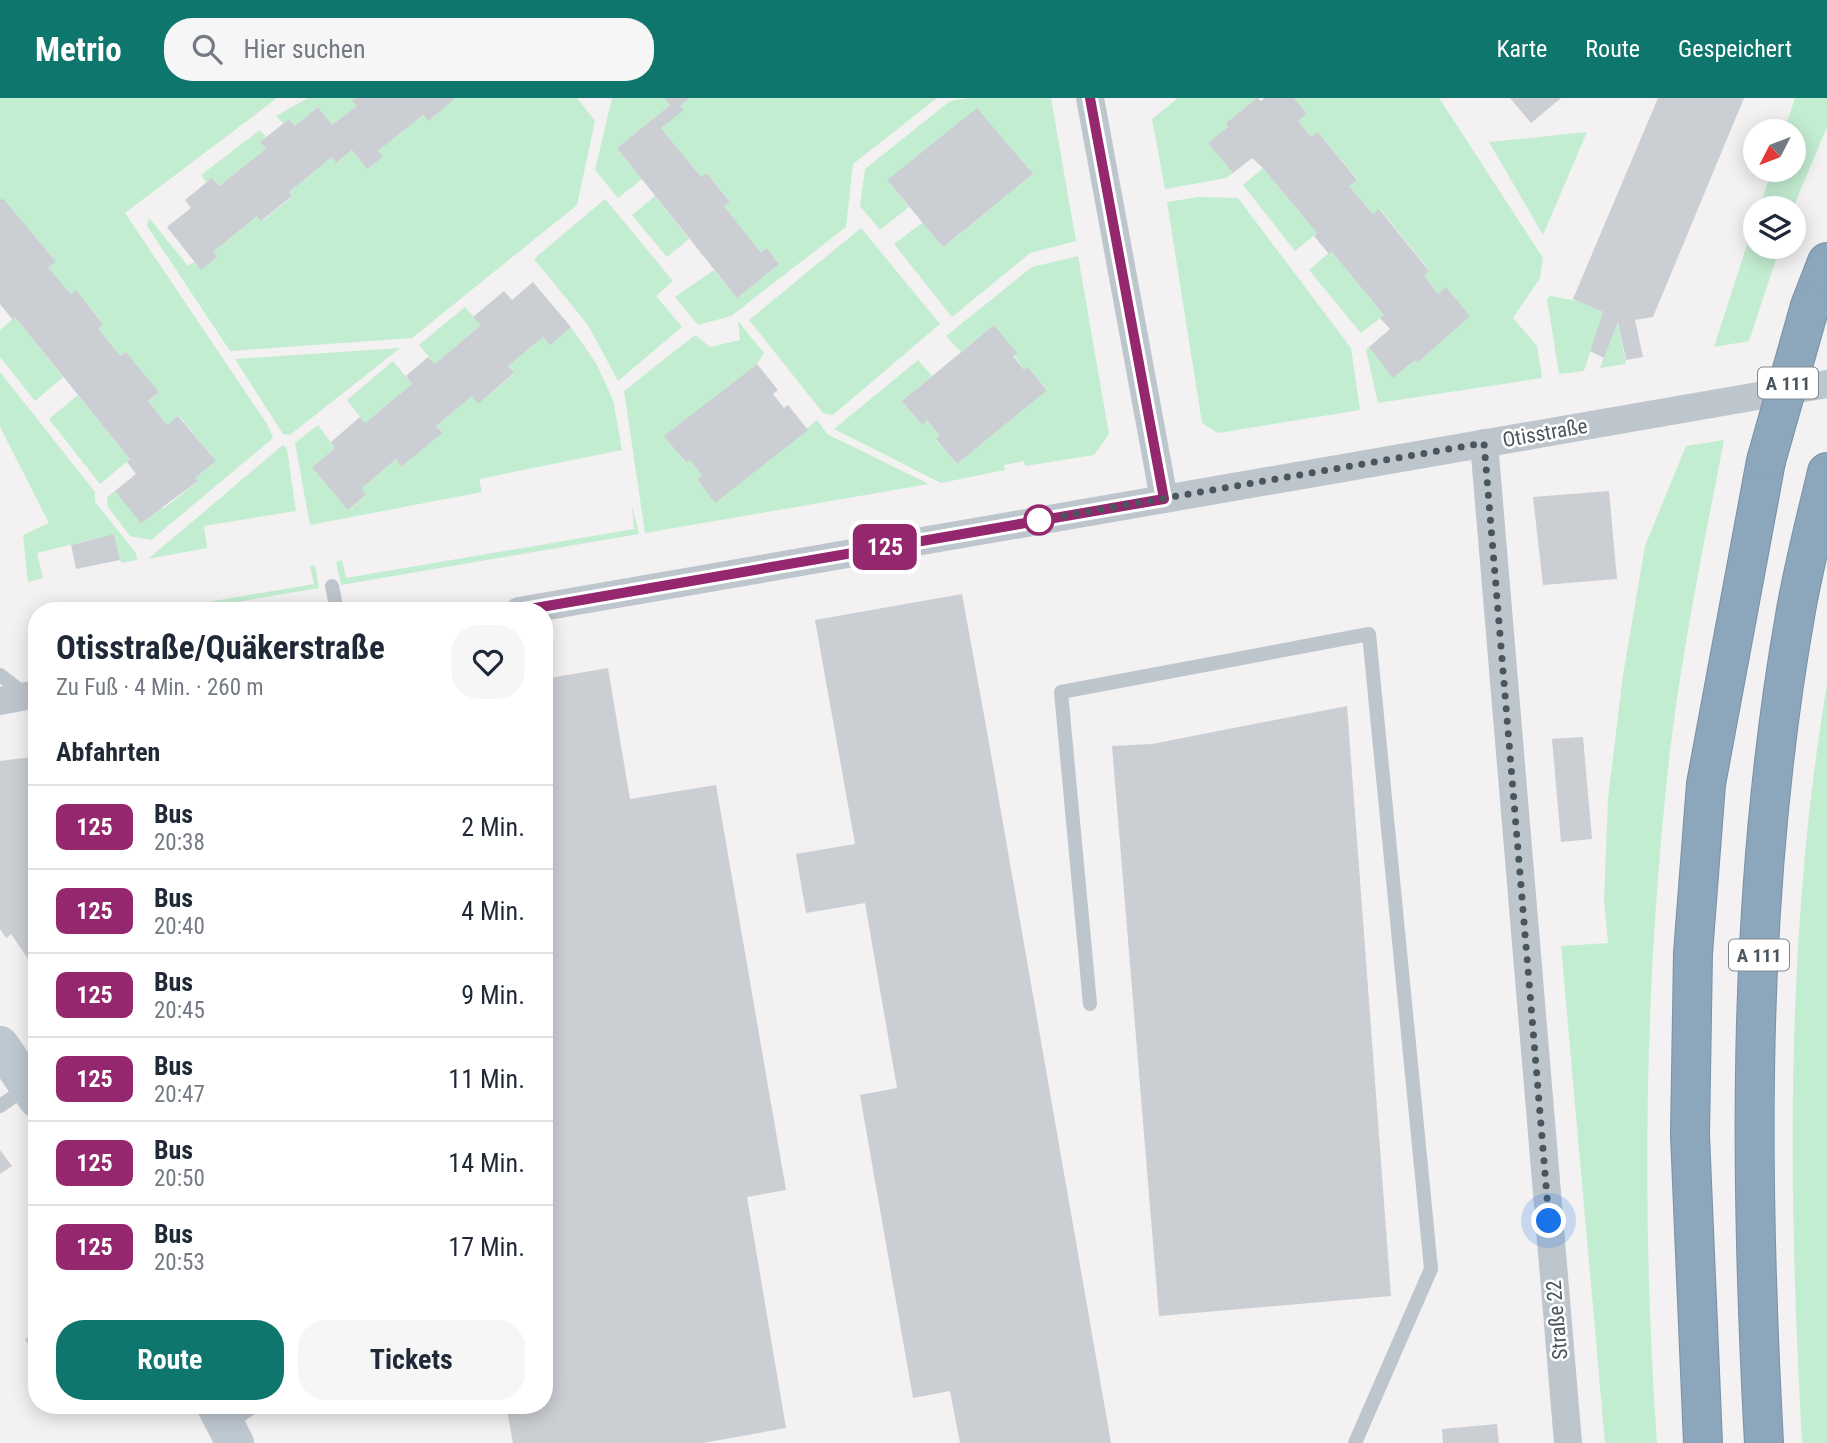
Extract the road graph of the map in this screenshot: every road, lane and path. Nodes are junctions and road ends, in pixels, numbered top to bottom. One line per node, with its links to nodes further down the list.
1 (1090, 98): 6 (street)
2 (1827, 262): 19 (highway, A 111, bridge)
3 (1827, 384): 4 (street, Otisstraße)
4 (1484, 443): 6 (street, Otisstraße); 18 (street, Straße 22)
5 (1827, 472): 20 (highway, A 111)
6 (1164, 499): 9 (street, Otisstraße)
7 (332, 586): 8 (lane)
8 (335, 602)
9 (553, 605)
10 (0, 675): 11 (lane)
11 (28, 692)
12 (28, 696): 13 (street)
13 (0, 701)
14 (1090, 1004): 17 (lane)
15 (0, 1045): 16 (main road)
16 (22, 1097)
17 (1355, 1443)
18 (1568, 1443)
19 (1703, 1443)
20 (1764, 1443)

